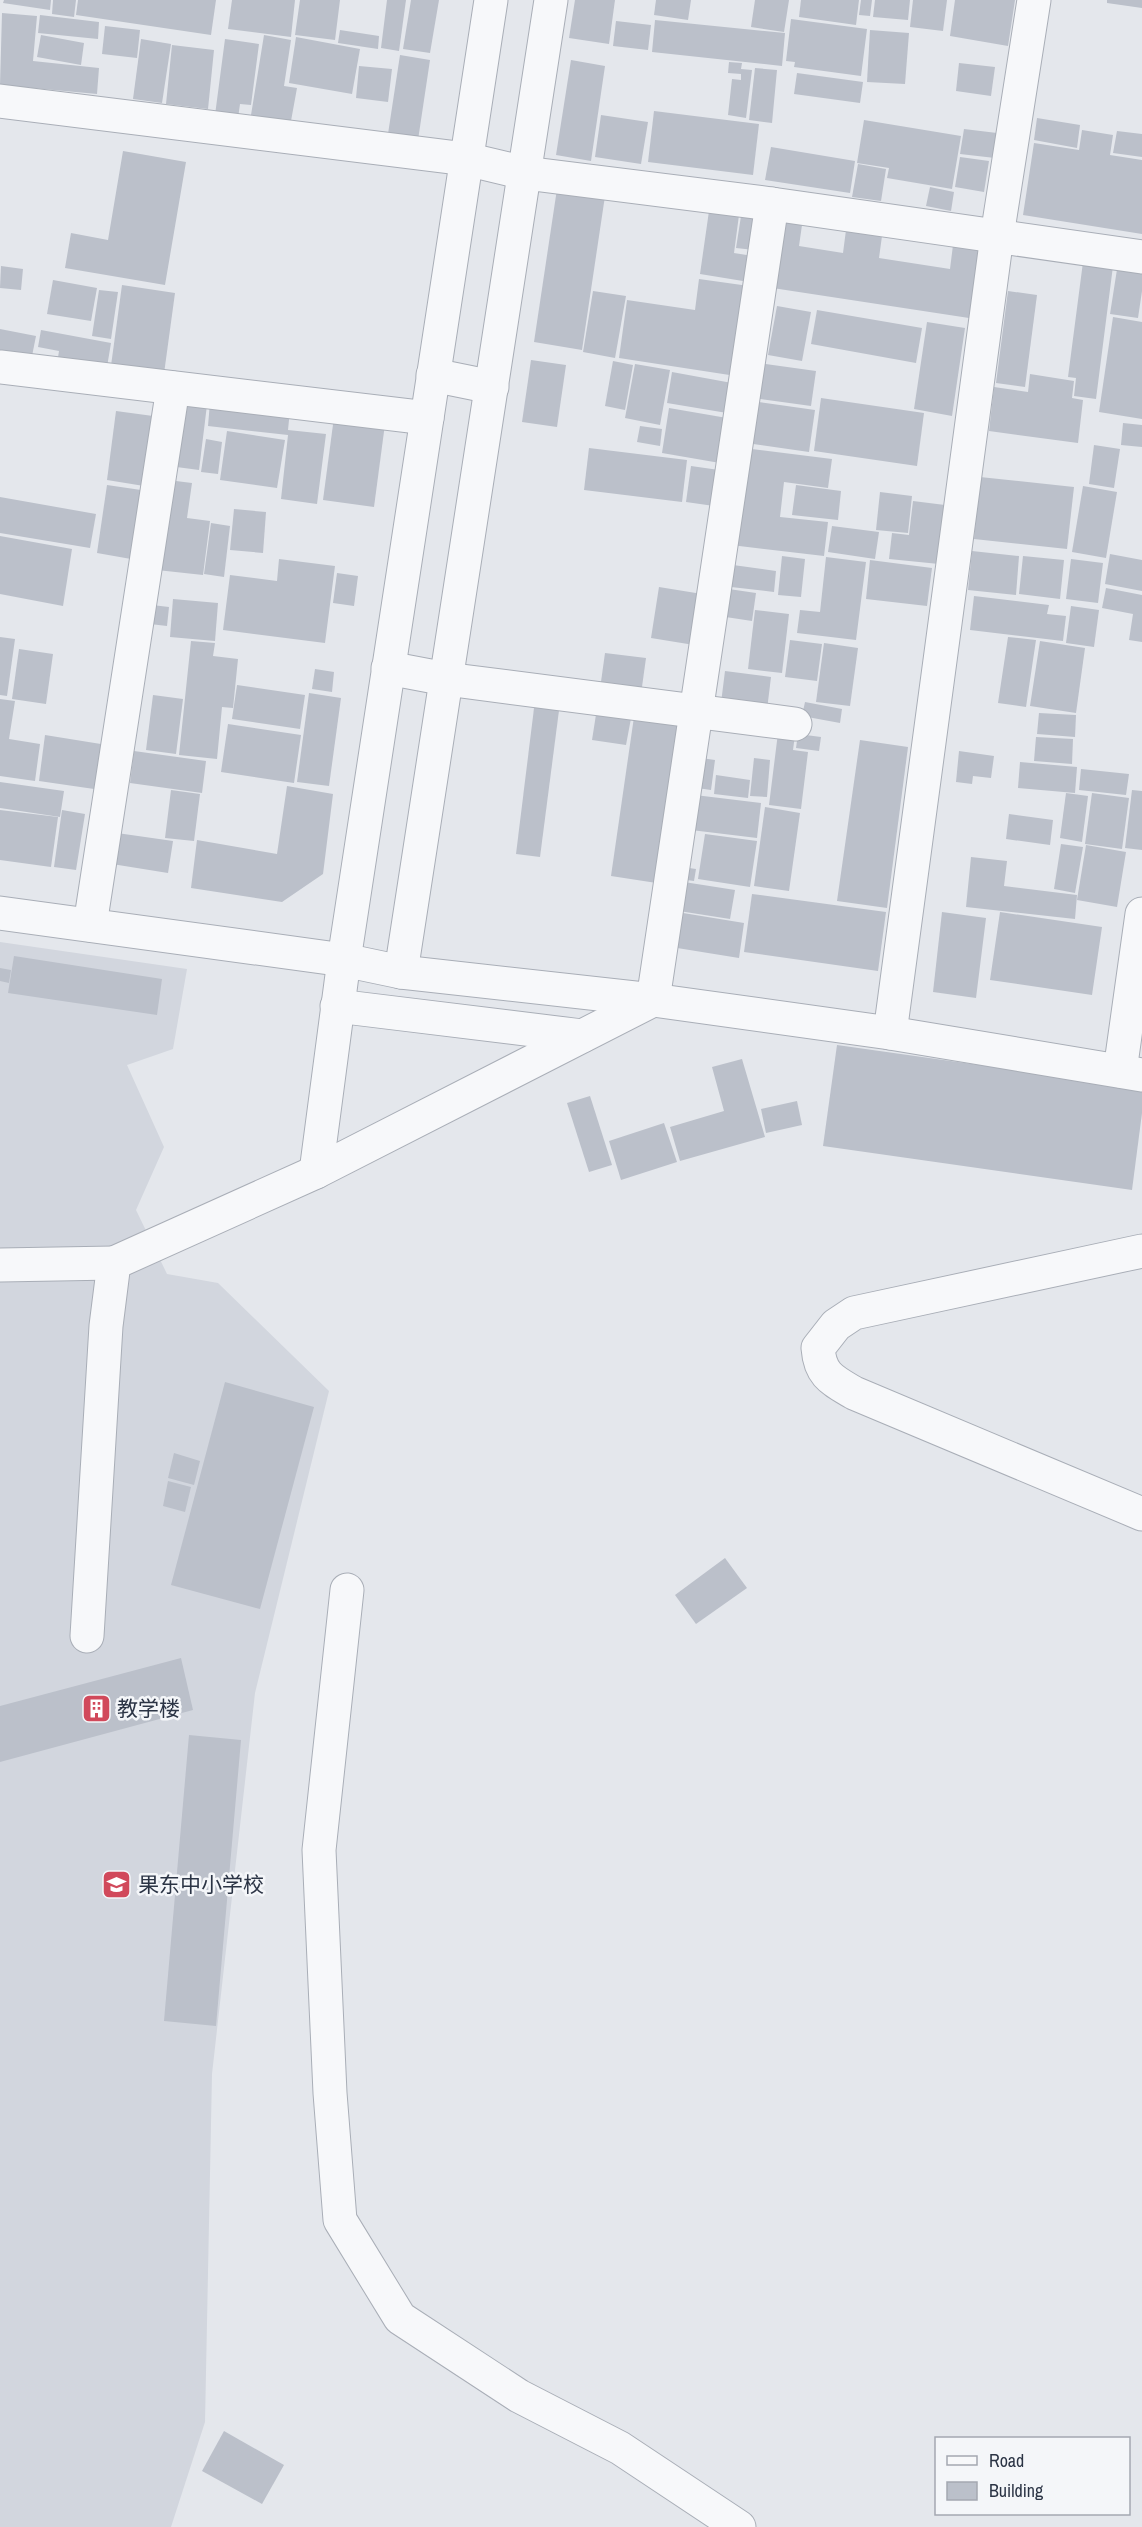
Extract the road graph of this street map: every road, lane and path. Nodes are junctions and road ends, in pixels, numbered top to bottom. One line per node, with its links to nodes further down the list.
1 (491, 0): 5 (street)
2 (551, 0): 6 (street)
3 (1034, 0): 8 (street)
4 (0, 101): 5 (street)
5 (466, 159): 6 (street); 11 (street)
6 (525, 172): 7 (street); 12 (street)
7 (772, 204): 8 (street); 17 (street)
8 (997, 236): 9 (street); 26 (street)
9 (1142, 257)
10 (0, 368): 13 (street)
11 (433, 375): 12 (street); 14 (street)
12 (492, 387): 16 (street)
13 (173, 388): 14 (street); 21 (street)
14 (427, 418): 15 (street)
15 (388, 668): 16 (street); 22 (street)
16 (446, 679): 17 (street); 23 (street)
17 (696, 712): 18 (street); 24 (street)
18 (795, 724)
19 (0, 913): 21 (street)
20 (1142, 914): 28 (street)
21 (90, 925): 22 (street)
22 (344, 960): 23 (street); 25 (street)
23 (400, 972): 24 (street)
24 (653, 1000): 26 (street); 27 (street)
25 (337, 1006): 27 (street); 29 (street)
26 (890, 1033): 28 (street)
27 (582, 1036): 29 (street)
28 (1131, 1073)
29 (316, 1172): 31 (street)
30 (1142, 1251): 33 (street)
31 (114, 1263): 32 (street); 35 (street)
32 (0, 1265)
33 (1142, 1514)
34 (347, 1590): 36 (street)
35 (87, 1636)
36 (740, 2527)

